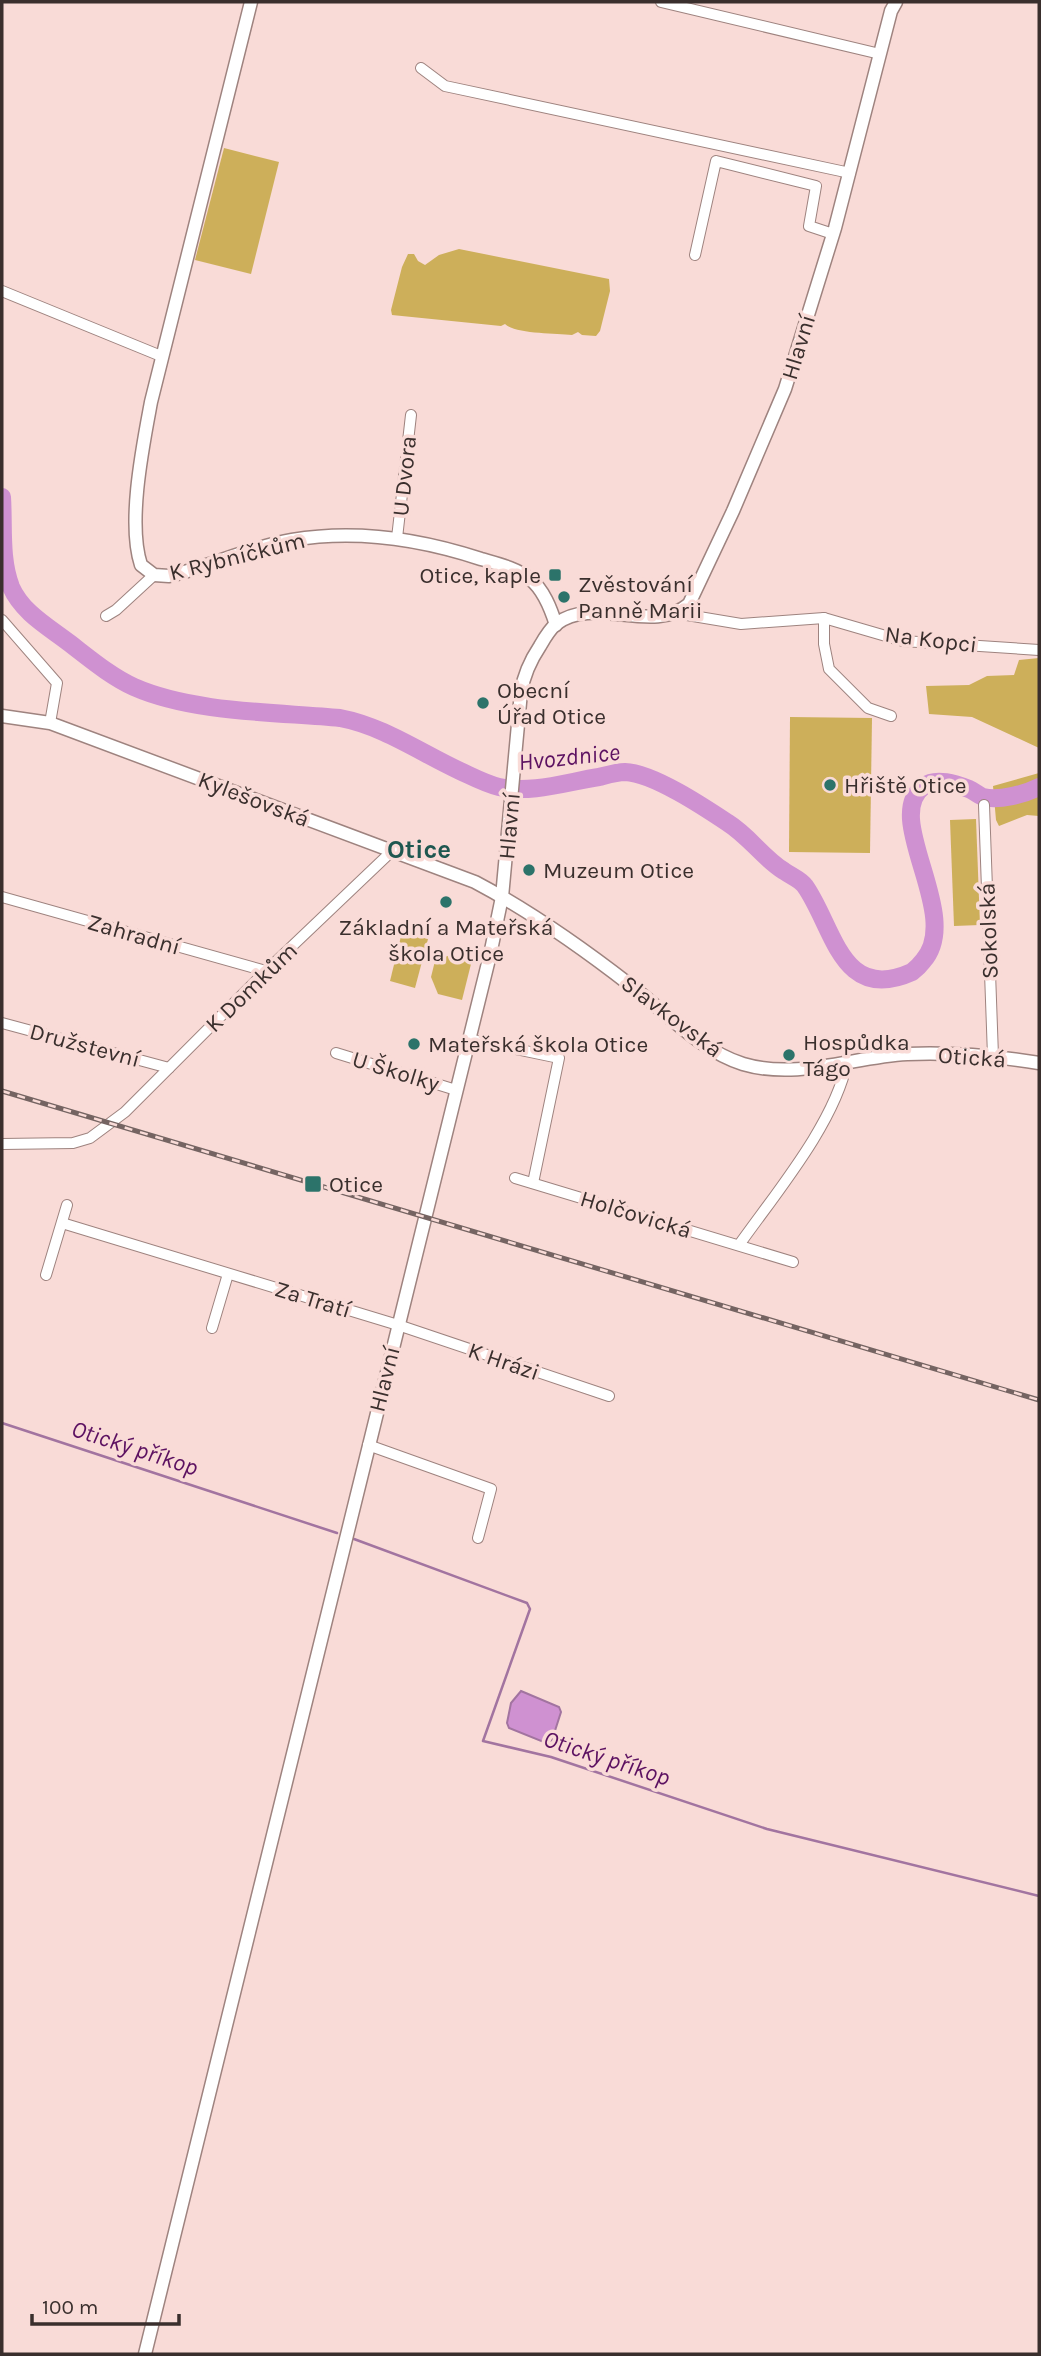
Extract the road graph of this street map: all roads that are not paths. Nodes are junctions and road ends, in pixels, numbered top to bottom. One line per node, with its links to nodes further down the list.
1 (251, 2): 10 (main road, K Rybníčkům)
2 (661, 2): 4 (street)
3 (896, 2): 4 (main road, Hlavní)
4 (880, 54): 6 (main road, Hlavní)
5 (421, 68): 6 (street)
6 (850, 173): 7 (main road, Hlavní)
7 (833, 234): 8 (street); 14 (main road, Hlavní)
8 (695, 255)
9 (2, 291): 10 (street)
10 (161, 356): 13 (main road, K Rybníčkům)
11 (411, 415): 12 (street, U Dvora)
12 (397, 538): 13 (main road, K Rybníčkům); 18 (main road, K Rybníčkům)
13 (154, 575): 15 (street)
14 (675, 613): 16 (street, Na Kopci); 18 (main road)
15 (106, 616)
16 (824, 618): 19 (street, Na Kopci); 21 (street)
17 (2, 620): 22 (street)
18 (555, 625): 26 (main road, Hlavní)
19 (1039, 650)
20 (2, 716): 22 (main road, Kylešovská)
21 (891, 716)
22 (50, 723): 24 (main road, Kylešovská)
23 (984, 805): 32 (street, Sokolská)
24 (393, 851): 26 (main road, Kylešovská); 27 (street, K Domkům)
25 (2, 897): 27 (street, Zahradní)
26 (502, 897): 29 (main road, Hlavní); 33 (main road, Slavkovská)
27 (266, 971): 35 (street, K Domkům)
28 (2, 1023): 35 (street, Družstevní)
29 (468, 1039): 36 (main road, Hlavní); 39 (street)
30 (336, 1053): 36 (street, U Školky)
31 (905, 1054): 32 (main road, Otická); 33 (main road, Slavkovská)
32 (993, 1056): 34 (main road, Otická)
33 (847, 1062): 42 (street)
34 (1039, 1063)
35 (169, 1068): 37 (street, K Domkům)
36 (456, 1090): 46 (main road, Hlavní)
37 (2, 1144)
38 (515, 1178): 39 (street, Holčovická)
39 (533, 1183): 42 (street, Holčovická)
40 (67, 1205): 41 (street)
41 (62, 1223): 44 (street, Za Tratí); 45 (street)
42 (739, 1245): 43 (street, Holčovická)
43 (793, 1262)
44 (228, 1274): 46 (street, Za Tratí); 47 (street)
45 (46, 1275)
46 (398, 1325): 48 (street, K Hrázi); 49 (main road, Hlavní)
47 (212, 1328)
48 (609, 1396)
49 (368, 1445): 50 (street); 51 (main road, Hlavní)
50 (478, 1538)
51 (145, 2354)

